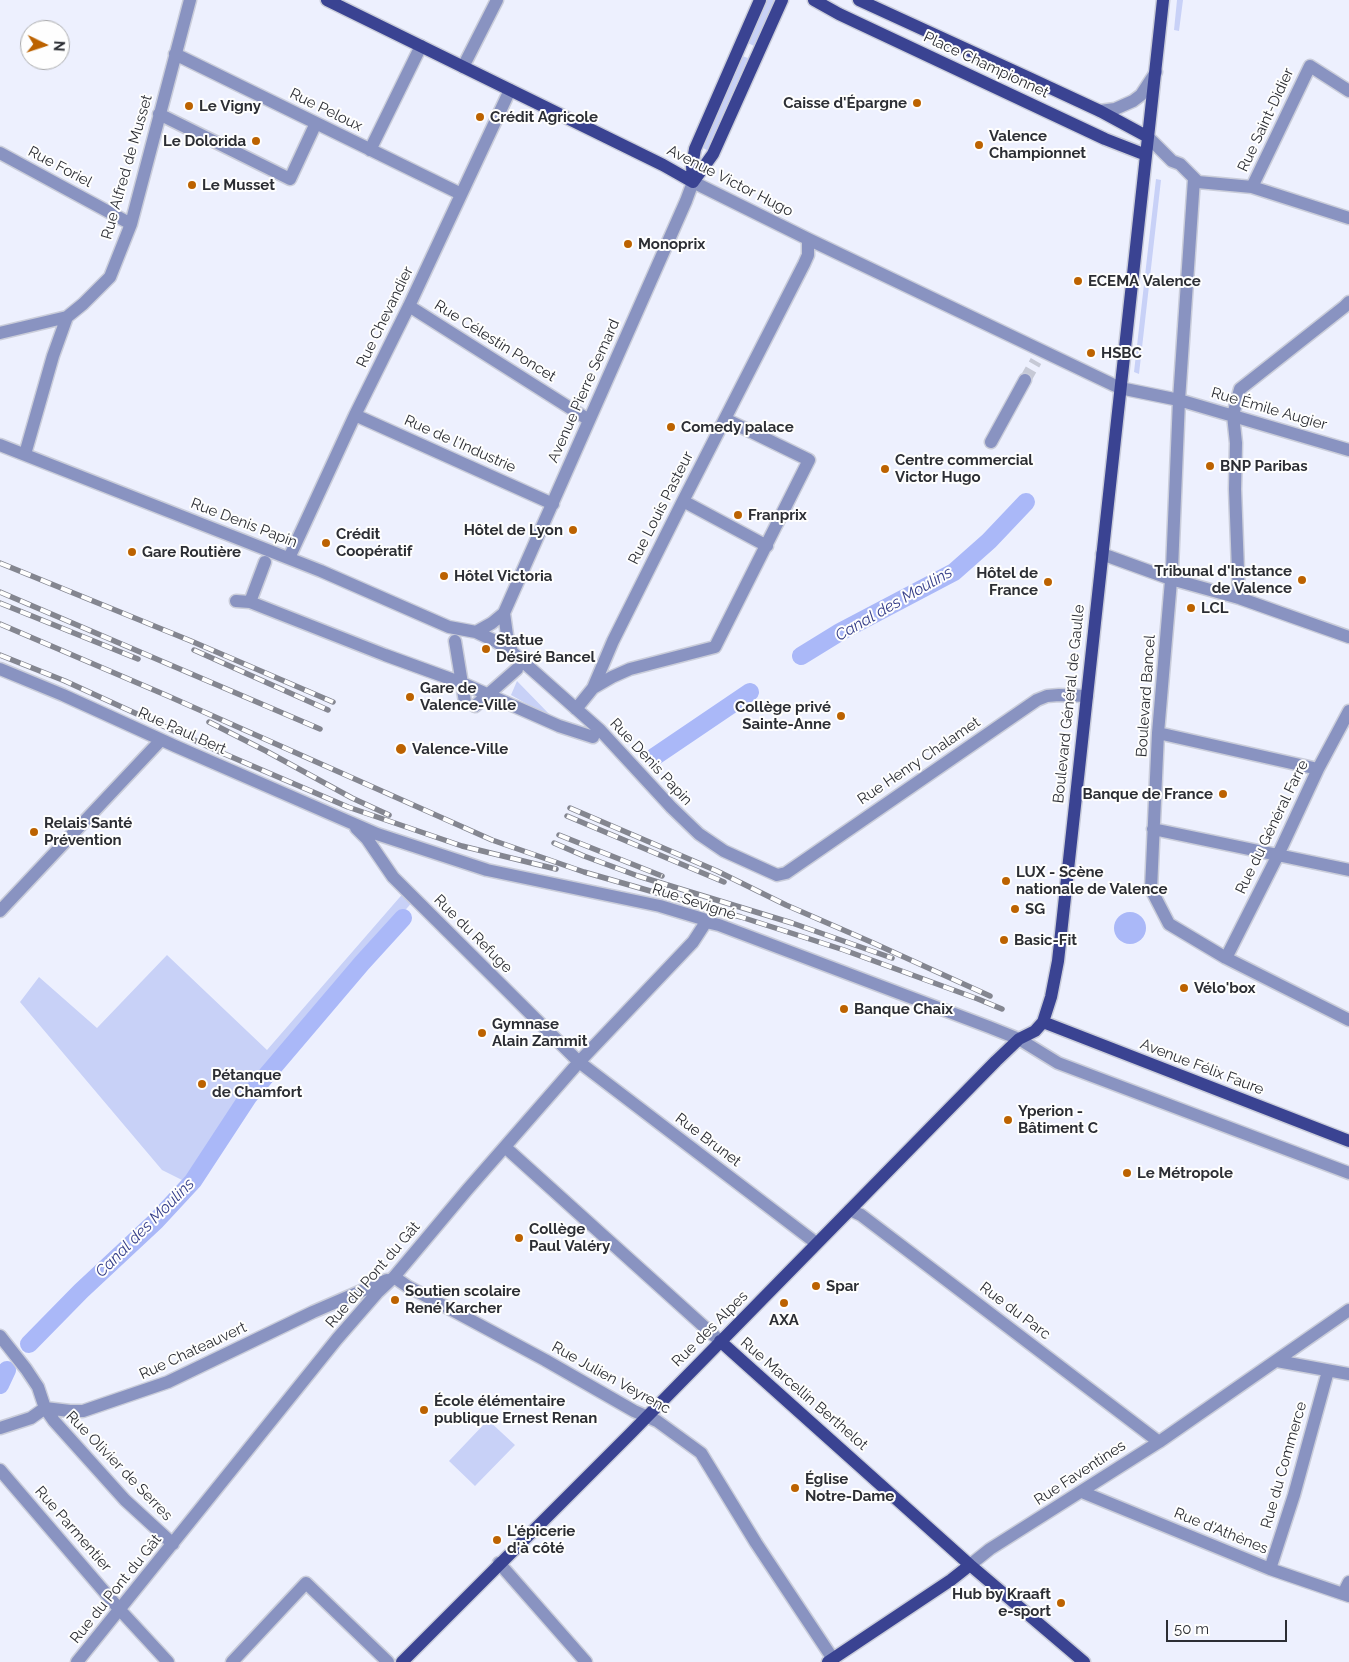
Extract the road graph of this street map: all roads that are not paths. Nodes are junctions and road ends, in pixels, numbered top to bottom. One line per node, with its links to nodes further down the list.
1 (190, 0): 10 (street, Rue Alfred de Musset)
2 (327, 0): 9 (main road, Avenue Victor Hugo)
3 (497, 0): 11 (street)
4 (760, 0): 23 (main road)
5 (782, 0): 23 (main road)
6 (814, 0): 21 (main road, Place Championnet)
7 (859, 0): 15 (main road, Place Championnet)
8 (1163, 0): 12 (main road, Boulevard Général de Gaulle)
9 (421, 46): 11 (main road, Avenue Victor Hugo); 19 (street)
10 (176, 54): 16 (street, Rue Alfred de Musset); 17 (street, Rue Peloux)
11 (463, 67): 13 (main road, Avenue Victor Hugo)
12 (1156, 72): 15 (street); 18 (main road, Boulevard Général de Gaulle)
13 (510, 90): 23 (main road, Avenue Victor Hugo); 25 (street, Rue Chevandier)
14 (1349, 91): 24 (street, Rue Saint-Didier)
15 (1100, 111): 18 (main road, Place Championnet)
16 (159, 114): 17 (street); 27 (street, Rue Alfred de Musset)
17 (316, 123): 19 (street, Rue Peloux)
18 (1148, 136): 21 (main road, Boulevard Général de Gaulle); 22 (street)
19 (370, 150): 25 (street, Rue Peloux)
20 (0, 152): 27 (street, Rue Foriel)
21 (1146, 155): 34 (main road, Boulevard Général de Gaulle)
22 (1194, 179): 24 (street); 35 (street, Boulevard Bancel)
23 (693, 182): 28 (street, Avenue Victor Hugo); 39 (street, Avenue Pierre Semard)
24 (1252, 187): 26 (street)
25 (461, 194): 29 (street, Rue Chevandier)
26 (1349, 218)
27 (131, 224): 31 (street, Rue Alfred de Musset)
28 (808, 239): 34 (street, Avenue Victor Hugo); 38 (street, Rue Louis Pasteur)
29 (409, 306): 36 (street, Rue Chevandier); 39 (street, Rue Célestin Poncet)
30 (1347, 309): 37 (street)
31 (66, 317): 32 (street, Rue Alfred de Musset); 43 (street)
32 (0, 333)
33 (1025, 380): 40 (street)
34 (1120, 388): 35 (street, Rue Émile Augier); 47 (main road, Boulevard Général de Gaulle)
35 (1179, 400): 37 (street, Rue Émile Augier); 50 (street, Boulevard Bancel)
36 (355, 415): 45 (street, Rue de l'Industrie); 48 (street, Rue Chevandier)
37 (1233, 416): 42 (street, Rue Émile Augier); 51 (street)
38 (725, 419): 44 (street, Rue Louis Pasteur); 46 (street)
39 (589, 420): 45 (street, Avenue Pierre Semard)
40 (991, 442)
41 (0, 445): 43 (street, Rue Denis Papin)
42 (1349, 450)
43 (25, 454): 48 (street, Rue Denis Papin)
44 (683, 501): 46 (street); 62 (street, Rue Louis Pasteur)
45 (553, 504): 54 (street, Avenue Pierre Semard)
46 (767, 546): 62 (street)
47 (1102, 554): 50 (street); 64 (main road, Boulevard Général de Gaulle)
48 (289, 558): 55 (street, Rue Denis Papin)
49 (265, 562): 53 (street)
50 (1172, 579): 51 (street); 67 (street, Boulevard Bancel)
51 (1239, 598): 56 (street)
52 (236, 601): 53 (street)
53 (250, 602): 61 (street)
54 (504, 613): 55 (street); 58 (street)
55 (476, 632): 58 (street, Rue Denis Papin)
56 (1349, 637)
57 (455, 640): 61 (street)
58 (512, 652): 65 (street, Rue Denis Papin)
59 (0, 669): 69 (street, Rue Paul Bert)
60 (517, 669): 63 (street)
61 (462, 683): 63 (street); 63 (street)
62 (593, 688): 65 (street, Rue Louis Pasteur)
63 (488, 694): 68 (street)
64 (1087, 696): 75 (street, Rue Henry Chalamet); 80 (main road, Boulevard Général de Gaulle)
65 (576, 709): 75 (street, Rue Denis Papin)
66 (1349, 711): 70 (street, Rue du Général Farre)
67 (1158, 733): 70 (street); 72 (street, Boulevard Bancel)
68 (593, 737)
69 (161, 740): 71 (street, Rue Paul Bert); 76 (street)
70 (1318, 769): 73 (street, Rue du Général Farre)
71 (351, 823): 77 (street, Rue Sevigné); 82 (street, Rue du Refuge)
72 (1153, 829): 73 (street); 78 (street, Boulevard Bancel)
73 (1278, 855): 74 (street); 78 (street, Rue du Général Farre)
74 (1349, 870)
75 (777, 875)
76 (0, 911)
77 (706, 922): 81 (street, Rue Sevigné); 82 (street, Rue du Pont du Gât)
78 (1226, 958): 79 (street, Boulevard Bancel)
79 (1349, 1020)
80 (1044, 1022): 81 (main road, Rue des Alpes); 83 (main road, Avenue Félix Faure)
81 (1019, 1039): 85 (street, Rue Sevigné); 86 (main road, Rue des Alpes)
82 (579, 1062): 84 (street, Rue du Pont du Gât); 87 (street, Rue Brunet)
83 (1349, 1141)
84 (505, 1148): 88 (street, Rue du Pont du Gât); 91 (street, Rue Marcellin Berthelot)
85 (1349, 1173)
86 (850, 1210): 87 (main road, Rue des Alpes); 98 (street, Rue du Parc)
87 (816, 1243): 91 (main road, Rue des Alpes)
88 (394, 1277): 95 (street, Rue Chateauvert); 96 (street, Rue Julien Veyrenc); 101 (street, Rue du Pont du Gât)
89 (1349, 1310): 92 (street, Rue Faventines)
90 (0, 1336): 95 (street, Rue Olivier de Serres)
91 (720, 1341): 96 (main road, Rue des Alpes); 103 (main road, Rue Marcellin Berthelot)
92 (1277, 1361): 93 (street); 98 (street, Rue Faventines)
93 (1328, 1370): 94 (street); 104 (street, Rue du Commerce)
94 (1349, 1374)
95 (45, 1408): 97 (street); 101 (street, Rue Olivier de Serres)
96 (646, 1416): 102 (main road, Rue des Alpes); 108 (street, Rue Julien Veyrenc)
97 (0, 1428)
98 (1159, 1442): 100 (street, Rue Faventines)
99 (0, 1470): 107 (street, Rue Parmentier)
100 (1082, 1492): 103 (street, Rue Faventines); 104 (street, Rue d'Athènes)
101 (173, 1544): 107 (street, Rue du Pont du Gât)
102 (499, 1563): 113 (main road, Rue des Alpes); 114 (street)
103 (970, 1564): 108 (main road, Rue Faventines); 115 (main road, Rue Marcellin Berthelot)
104 (1270, 1569): 106 (street, Rue d'Athènes)
105 (1349, 1582): 106 (street)
106 (1346, 1595)
107 (120, 1610): 109 (street, Rue du Pont du Gât); 110 (street, Rue Parmentier)
108 (830, 1660)
109 (77, 1662)
110 (168, 1662)
111 (232, 1662): 112 (street)
112 (388, 1662)
113 (402, 1662)
114 (586, 1662)
115 (1084, 1662)

